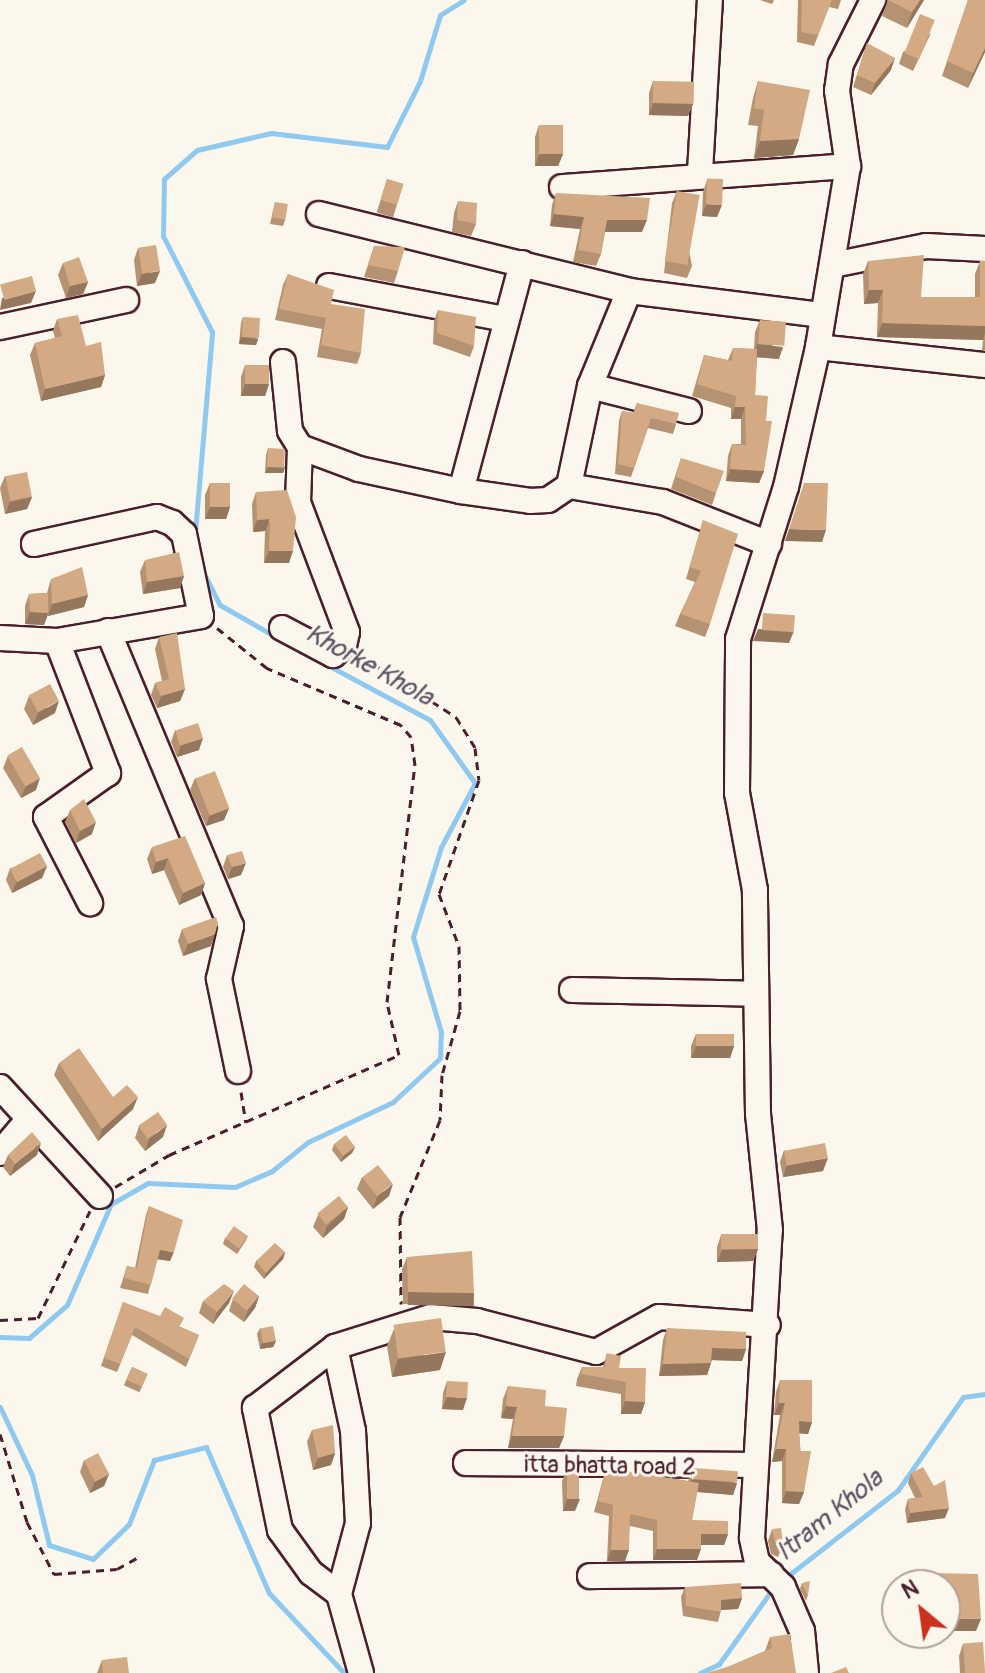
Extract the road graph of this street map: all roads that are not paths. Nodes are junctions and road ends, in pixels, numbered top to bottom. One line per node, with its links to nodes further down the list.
1 (710, 0): 4 (street)
2 (873, 0): 3 (street)
3 (848, 166): 4 (street); 9 (street)
4 (700, 172): 5 (street)
5 (562, 187)
6 (319, 214): 8 (street)
7 (985, 249): 9 (street)
8 (522, 263): 11 (street); 14 (street)
9 (833, 265): 13 (street)
10 (329, 286): 14 (street)
11 (629, 291): 13 (street); 19 (street)
12 (126, 300): 15 (street)
13 (823, 315): 16 (street)
14 (505, 319): 23 (street)
15 (0, 327)
16 (818, 347): 18 (street); 25 (street)
17 (283, 362): 21 (street)
18 (985, 365)
19 (590, 386): 20 (street); 22 (street)
20 (689, 411)
21 (300, 447): 23 (street); 26 (street)
22 (569, 486): 23 (street); 25 (street)
23 (461, 491)
24 (34, 544): 27 (street)
25 (769, 544): 32 (street)
26 (282, 628)
27 (108, 631): 29 (street); 33 (street)
28 (0, 638): 29 (street)
29 (57, 641): 30 (street)
30 (90, 903)
31 (572, 990): 32 (street)
32 (756, 994): 38 (street)
33 (238, 1071)
34 (0, 1087): 35 (street)
35 (27, 1121): 36 (street); 37 (street)
36 (0, 1153)
37 (100, 1196)
38 (768, 1325): 39 (street); 41 (street)
39 (335, 1347): 44 (street); 44 (street)
40 (466, 1463): 41 (street, itta bhatta road 2)
41 (753, 1465): 43 (street)
42 (590, 1576): 43 (street)
43 (777, 1581): 46 (street)
44 (339, 1594): 45 (street)
45 (361, 1673)
46 (806, 1673)

